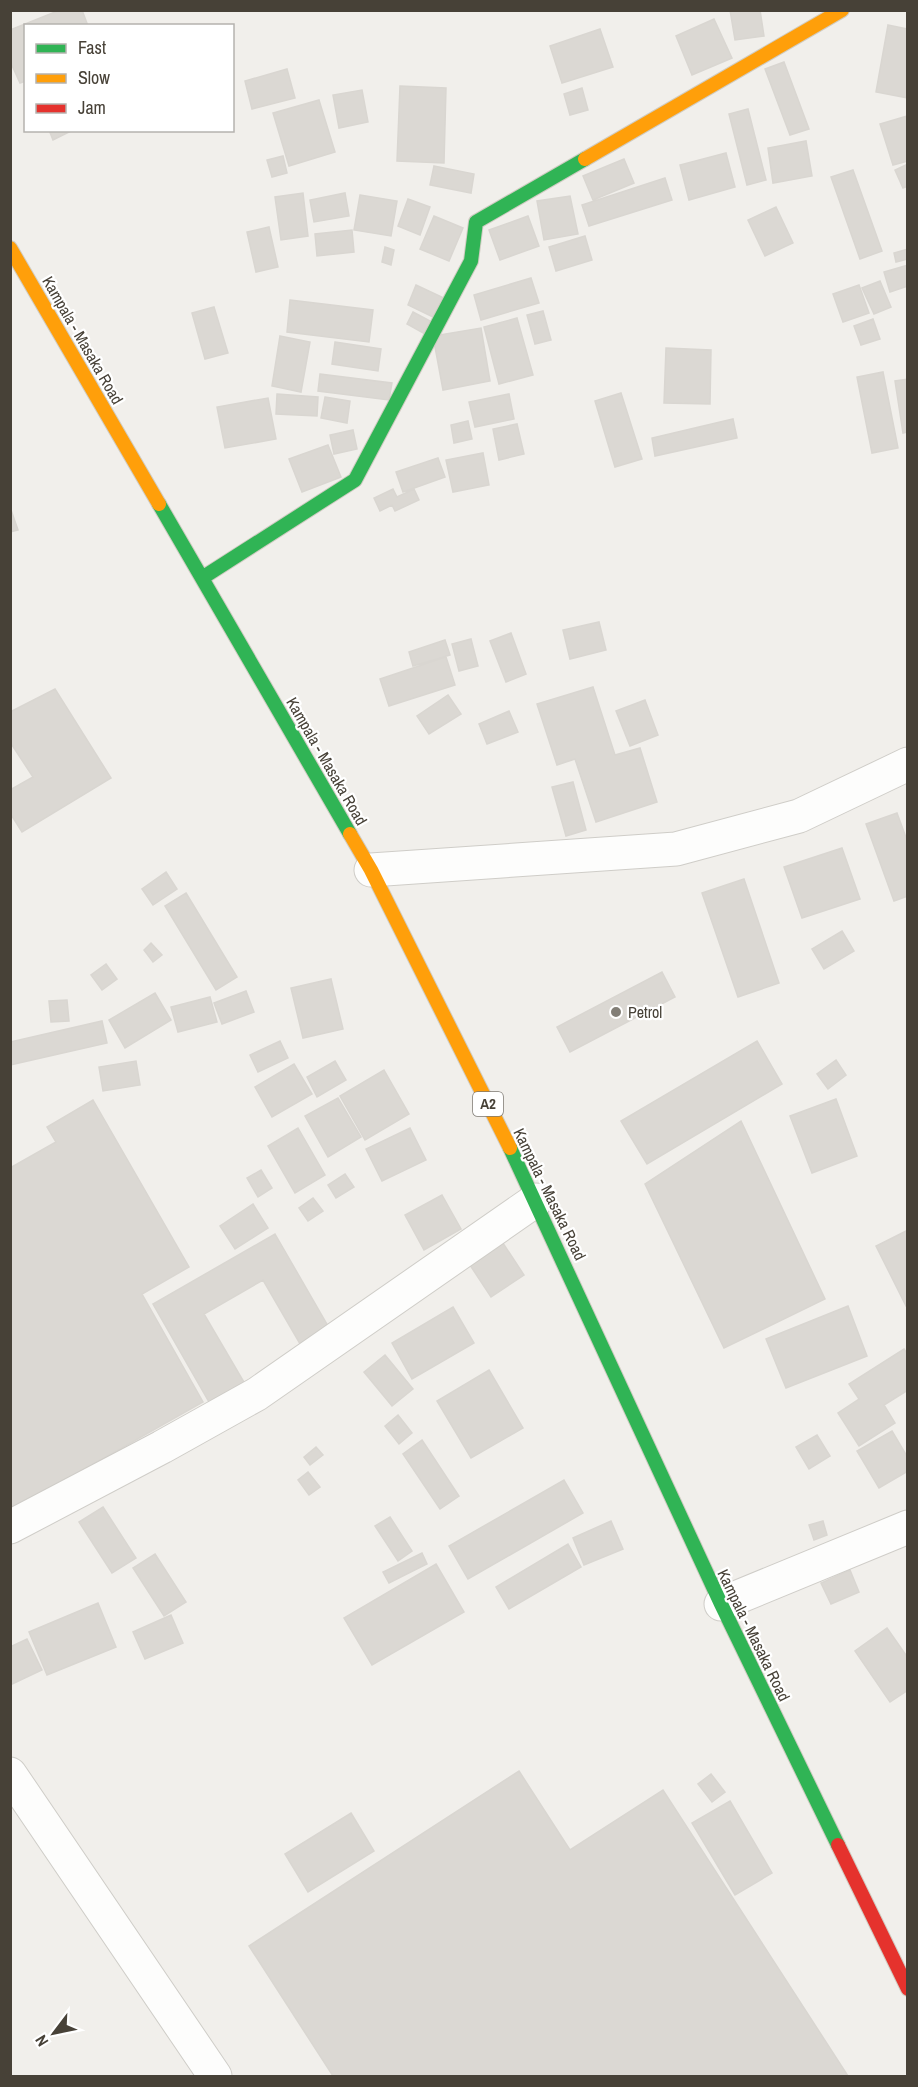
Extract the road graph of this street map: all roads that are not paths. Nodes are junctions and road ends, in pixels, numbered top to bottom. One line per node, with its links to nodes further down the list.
1 (842, 10): 3 (main road)
2 (10, 248): 3 (main road, Kampala - Masaka Road / A2)
3 (202, 578): 5 (main road, Kampala - Masaka Road / A2)
4 (908, 764): 5 (street)
5 (371, 870): 6 (main road, Kampala - Masaka Road / A2)
6 (536, 1200): 7 (street); 9 (main road, Kampala - Masaka Road / A2)
7 (10, 1527)
8 (908, 1527): 9 (street)
9 (721, 1604): 11 (main road, Kampala - Masaka Road / A2)
10 (10, 1774): 12 (street)
11 (908, 1989)
12 (215, 2076)

